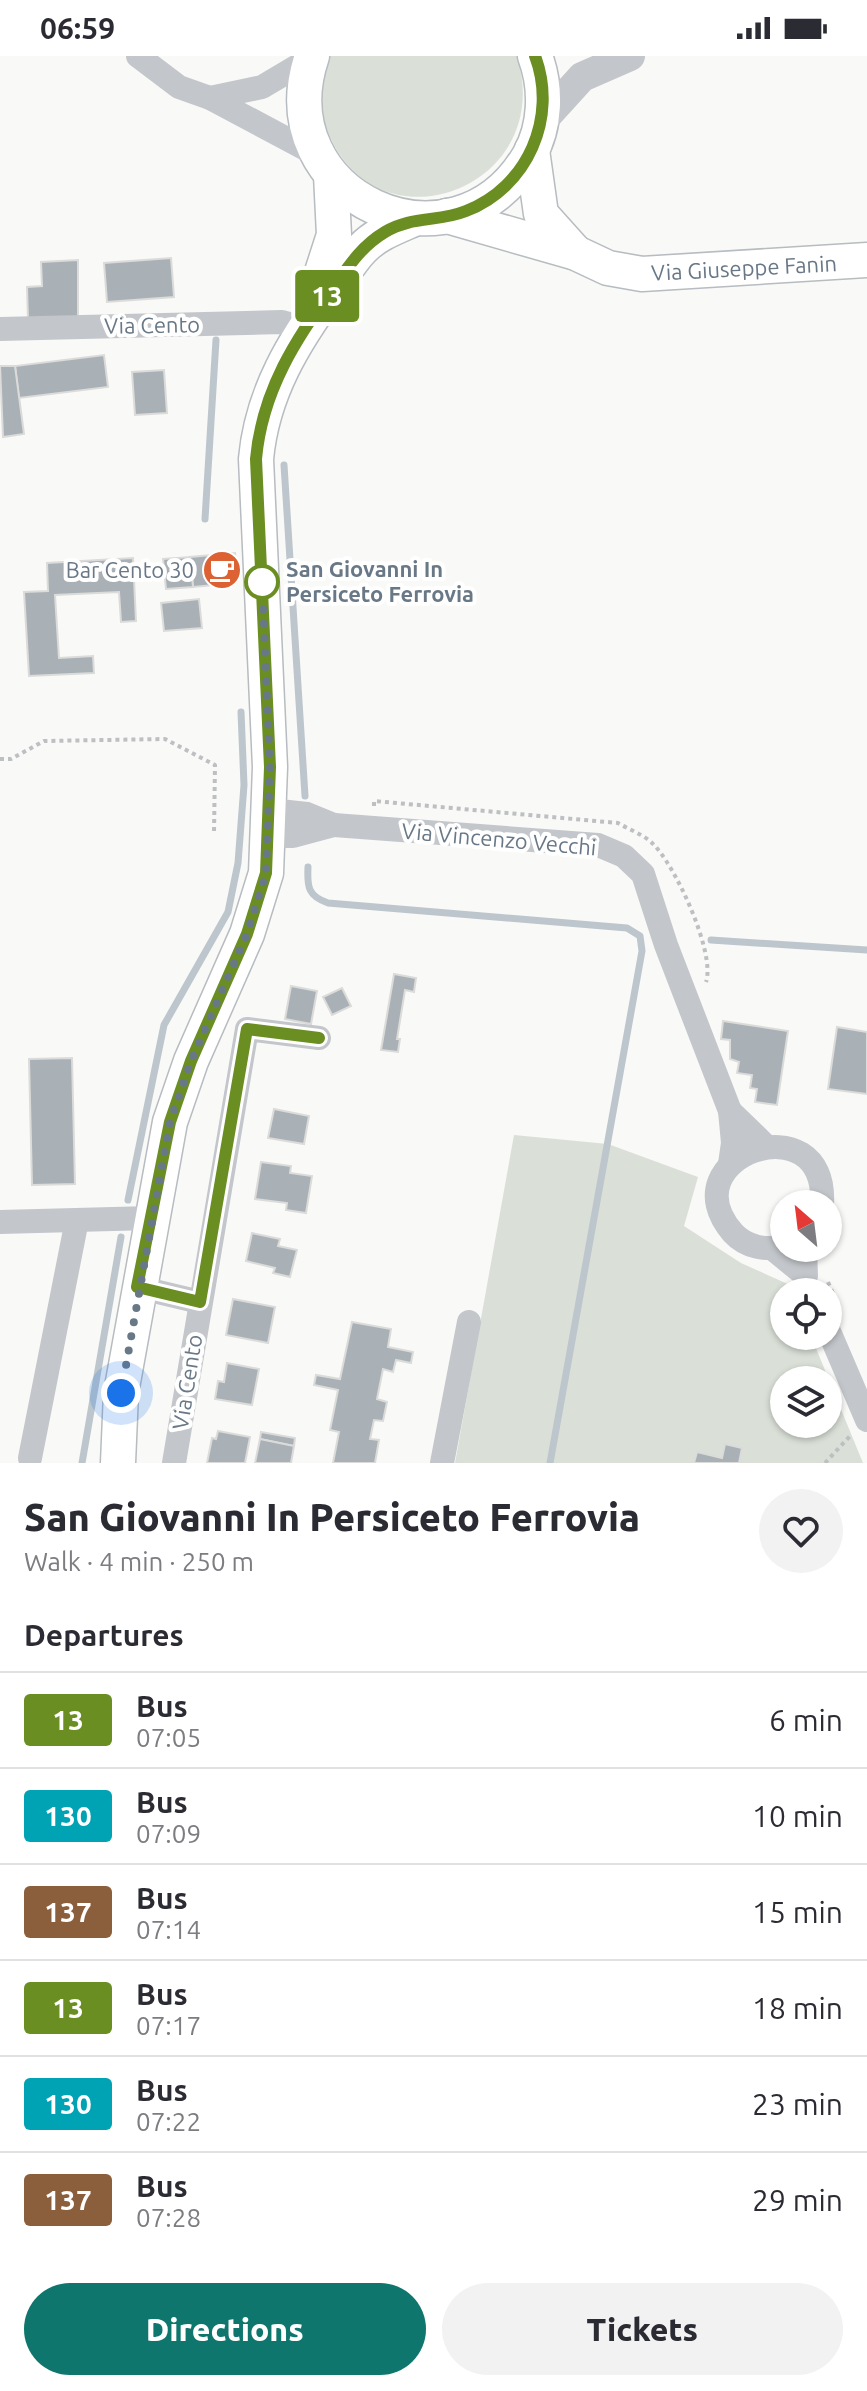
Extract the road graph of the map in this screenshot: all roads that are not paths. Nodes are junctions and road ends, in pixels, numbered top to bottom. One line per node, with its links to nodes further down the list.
1 (138, 56): 5 (street)
2 (535, 56): 6 (main road)
3 (630, 56): 6 (street)
4 (312, 57): 5 (street); 7 (main road)
5 (210, 98): 7 (street)
6 (537, 136): 8 (main road); 9 (main road, Via Giuseppe Fanin)
7 (324, 165): 8 (main road); 11 (main road)
8 (431, 218): 9 (main road, Via Giuseppe Fanin); 11 (main road)
9 (576, 253): 10 (main road, Via Giuseppe Fanin)
10 (867, 260)
11 (304, 328): 12 (street, Via Cento); 13 (main road)
12 (0, 329)
13 (269, 823): 15 (street, Via Vincenzo Vecchi); 19 (main road)
14 (319, 1038): 26 (street, Via Cento)
15 (730, 1111): 16 (street, Via Vincenzo Vecchi); 17 (street, Via Vincenzo Vecchi)
16 (765, 1145): 17 (street); 18 (street)
17 (730, 1164): 22 (street, Via Vincenzo Vecchi)
18 (823, 1190)
19 (151, 1218): 20 (street); 25 (main road)
20 (77, 1220): 21 (street); 30 (street)
21 (0, 1222)
22 (770, 1247)
23 (791, 1262): 24 (street)
24 (804, 1278)
25 (137, 1287): 26 (street); 31 (main road)
26 (200, 1302): 32 (street, Via Cento)
27 (469, 1322): 33 (street)
28 (835, 1350): 29 (street)
29 (862, 1425)
30 (30, 1458)
31 (118, 1463)
32 (174, 1463)
33 (442, 1463)

